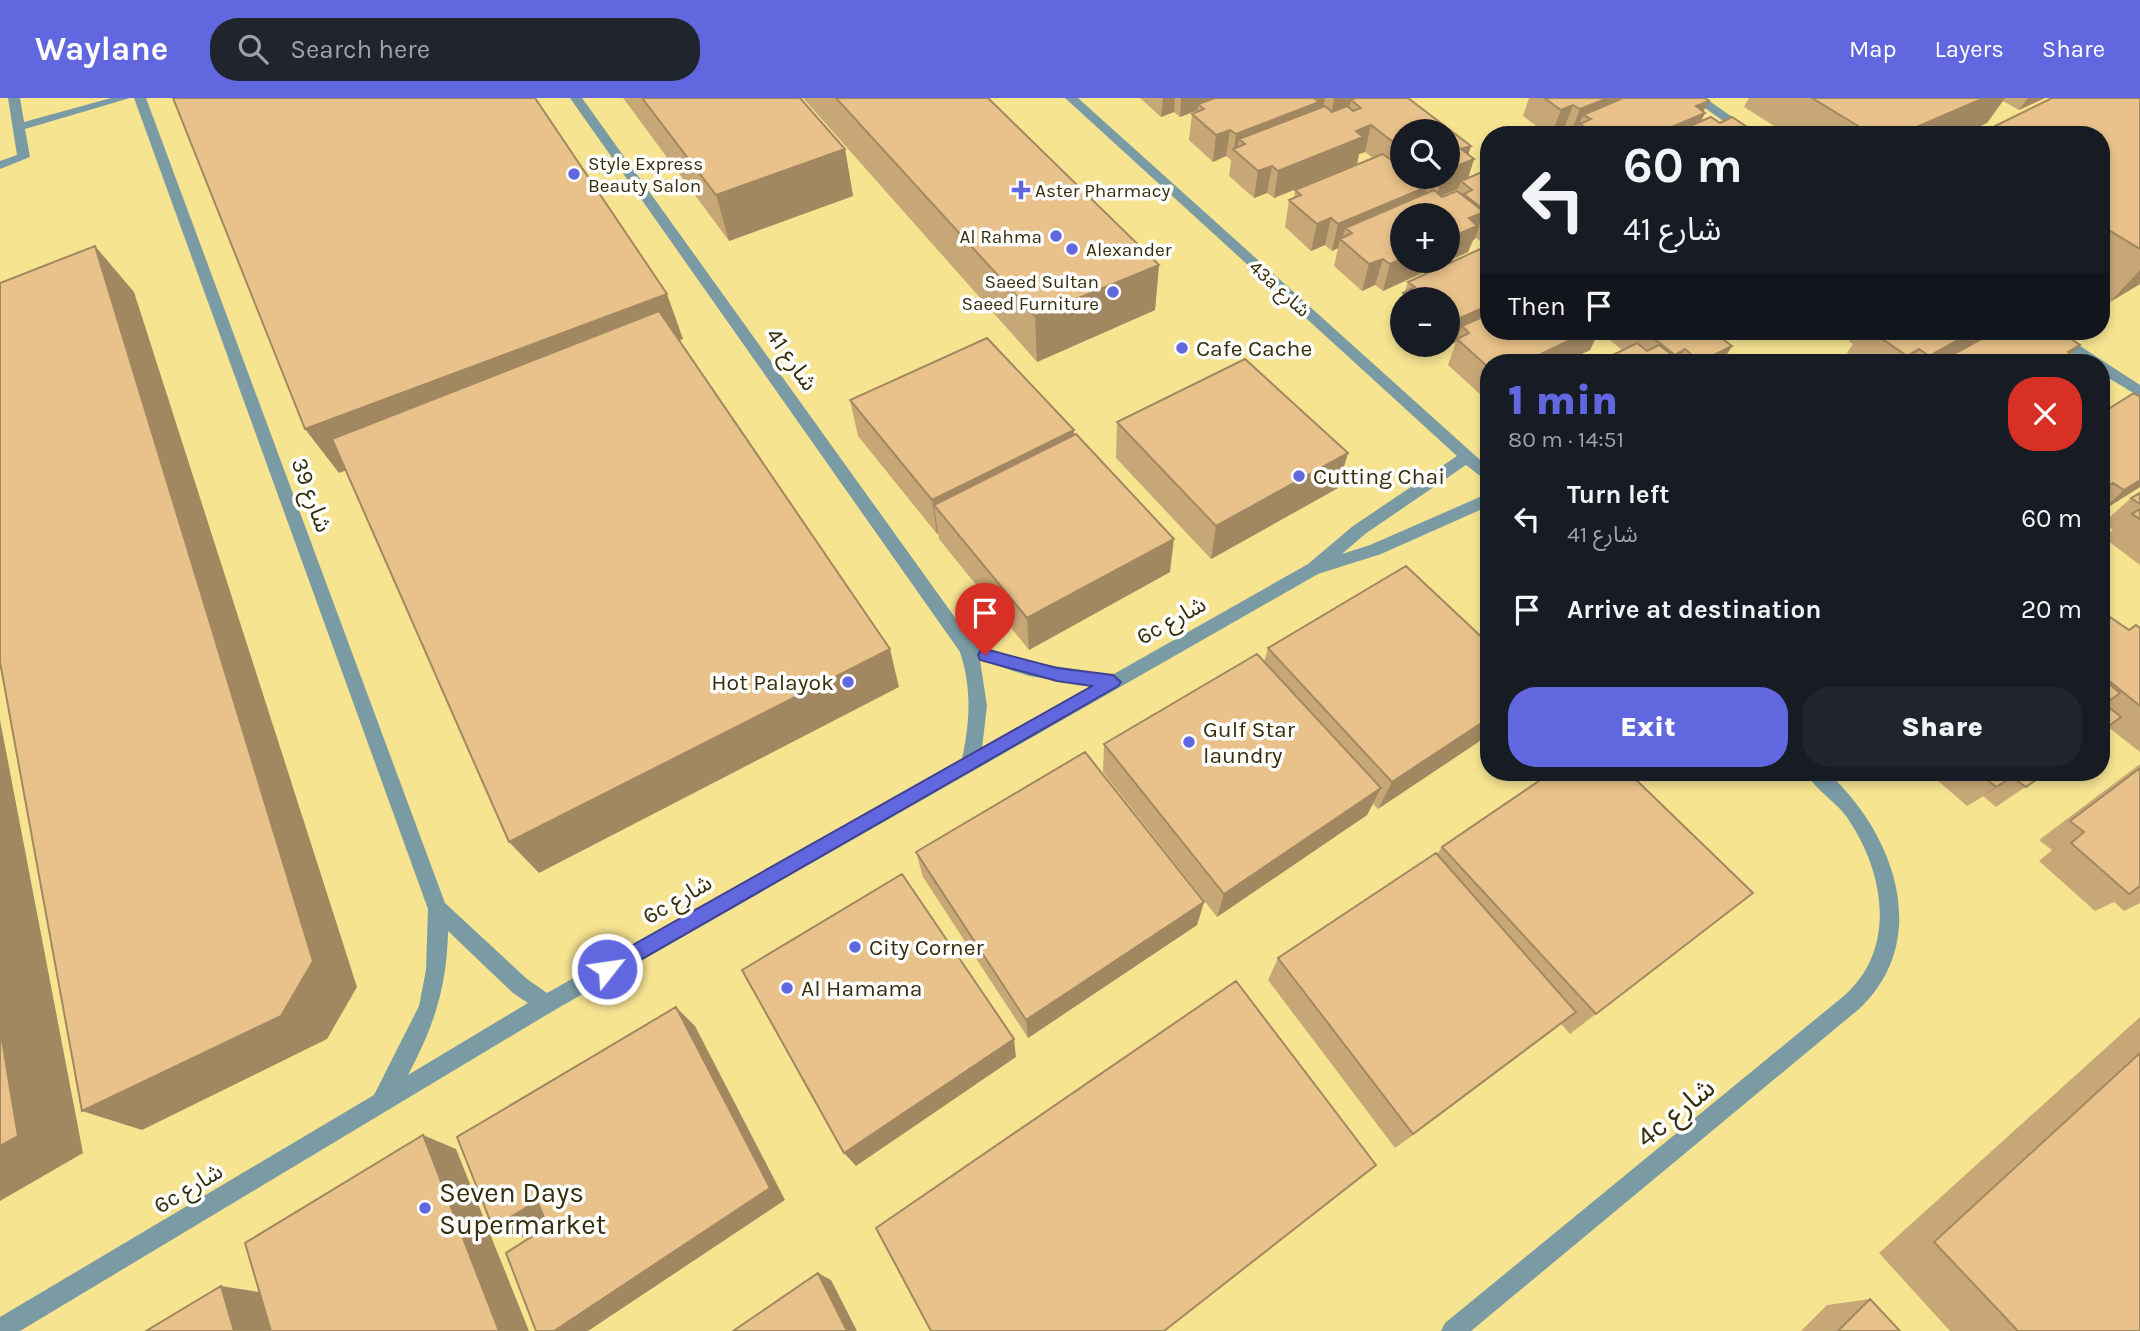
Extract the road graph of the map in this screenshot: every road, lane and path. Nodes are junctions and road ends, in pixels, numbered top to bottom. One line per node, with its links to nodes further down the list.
1 (14, 98): 8 (street)
2 (124, 98): 8 (street)
3 (140, 98): 22 (street, شارع 39)
4 (576, 98): 18 (street, شارع 41)
5 (1071, 98): 14 (street, 43a شارع)
6 (1697, 98): 7 (street)
7 (1739, 126)
8 (19, 127): 9 (street)
9 (0, 165)
10 (2062, 340): 11 (street)
11 (2083, 354)
12 (2110, 372): 13 (street)
13 (2140, 392)
14 (1467, 457): 15 (street, 43a شارع); 17 (street, 6c شارع)
15 (1480, 469)
16 (1480, 503): 17 (street, 6c شارع)
17 (1314, 569): 19 (street, 6c شارع)
18 (968, 649): 19 (street); 20 (street, شارع 41)
19 (1113, 682): 20 (street, 6c شارع)
20 (970, 763): 23 (street, 6c شارع)
21 (1824, 781): 26 (street, 4c شارع)
22 (438, 909): 23 (street, شارع 39); 24 (street, شارع 39)
23 (546, 1004): 24 (street, 6c شارع)
24 (382, 1103): 25 (street, 6c شارع)
25 (0, 1330)
26 (1453, 1331)

